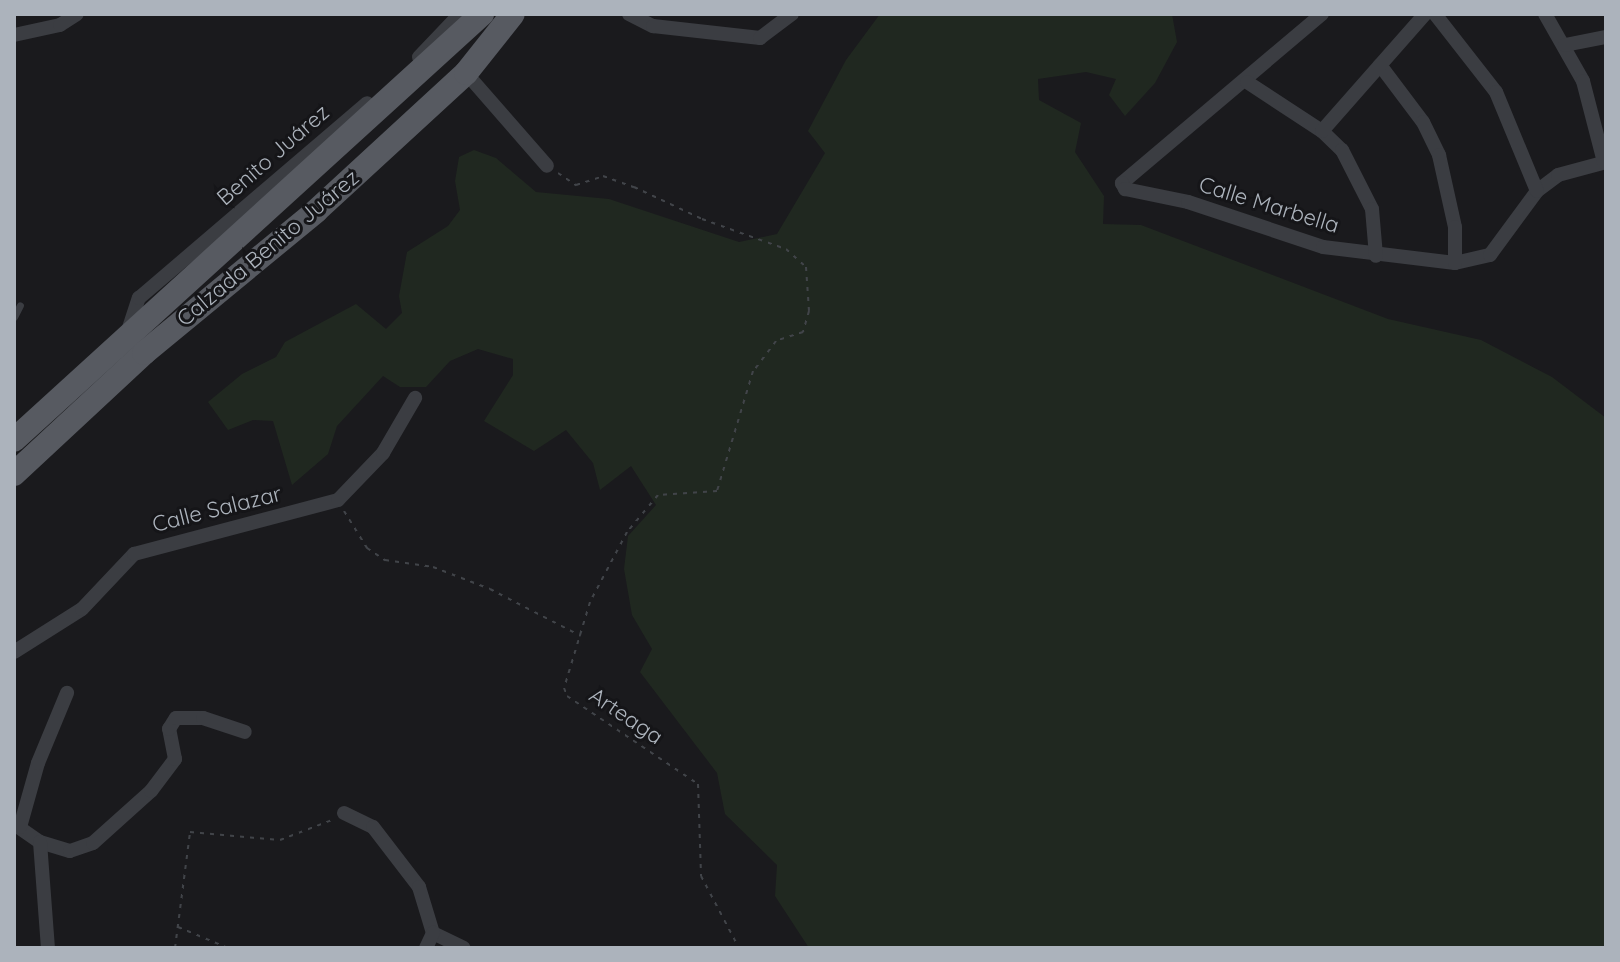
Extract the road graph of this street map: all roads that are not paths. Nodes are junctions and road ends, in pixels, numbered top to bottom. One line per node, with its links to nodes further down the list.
1 (77, 14): 11 (street)
2 (460, 14): 26 (street, Benito Juárez)
3 (482, 14): 26 (main road, Calzada Benito Juárez)
4 (513, 14): 15 (main road, Calzada Benito Juárez)
5 (629, 14): 6 (street)
6 (792, 14)
7 (1322, 14): 16 (street)
8 (1425, 14): 14 (street)
9 (1435, 14): 21 (street)
10 (1545, 14): 13 (street)
11 (14, 35)
12 (1606, 37): 13 (street)
13 (1565, 45): 17 (street)
14 (1380, 65): 18 (street); 23 (street)
15 (466, 73): 20 (street); 26 (main road, Calzada Benito Juárez)
16 (1247, 82): 18 (street); 22 (street, Calle Marbella)
17 (1601, 119): 19 (street)
18 (1322, 131): 22 (street)
19 (1605, 162): 21 (street, Calle Marbella)
20 (547, 166)
21 (1537, 191): 23 (street, Calle Marbella)
22 (1376, 256): 23 (street, Calle Marbella)
23 (1455, 263)
24 (20, 305): 25 (lane)
25 (14, 317)
26 (136, 344): 28 (main road, Calzada Benito Juárez)
27 (415, 398): 31 (street, Calle Salazar)
28 (68, 405): 29 (main road, Calzada Benito Juárez); 30 (main road, Calzada Benito Juárez)
29 (14, 440)
30 (14, 474)
31 (14, 652)
32 (67, 693): 35 (street)
33 (245, 732): 36 (street)
34 (344, 813): 37 (street)
35 (17, 826): 36 (street)
36 (40, 842): 38 (street)
37 (433, 933): 39 (street); 40 (street)
38 (48, 948)
39 (426, 948)
40 (464, 948)

